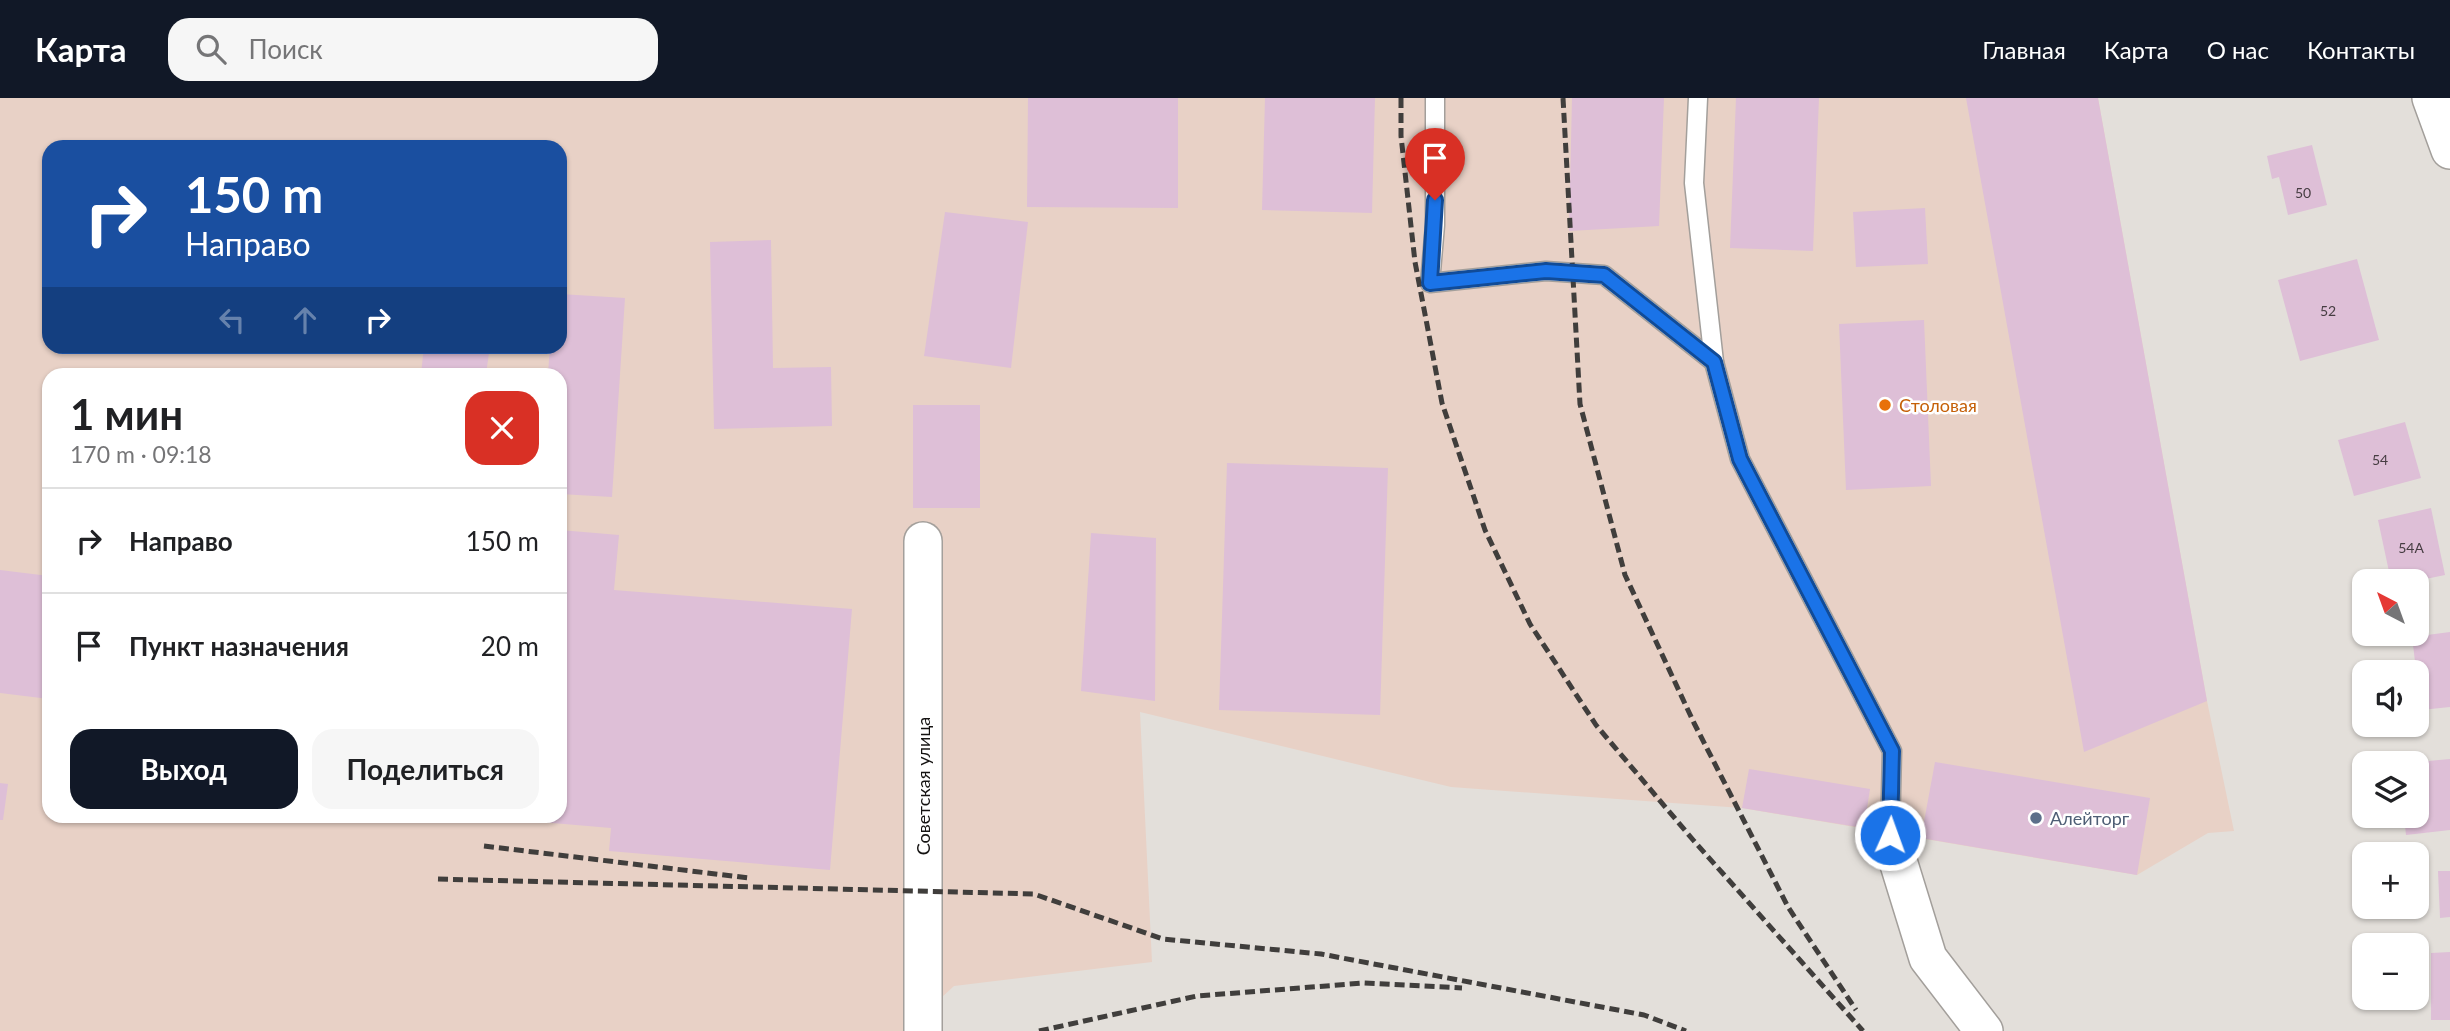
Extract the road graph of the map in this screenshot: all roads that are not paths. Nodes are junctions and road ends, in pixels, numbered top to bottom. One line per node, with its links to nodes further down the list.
1 (1435, 98): 5 (lane)
2 (1698, 98): 5 (lane)
3 (2431, 98): 4 (street)
4 (2450, 150)
5 (1714, 362): 7 (lane)
6 (923, 541): 8 (street, Советская улица)
7 (1890, 835): 9 (street)
8 (923, 1031)
9 (1984, 1031)

